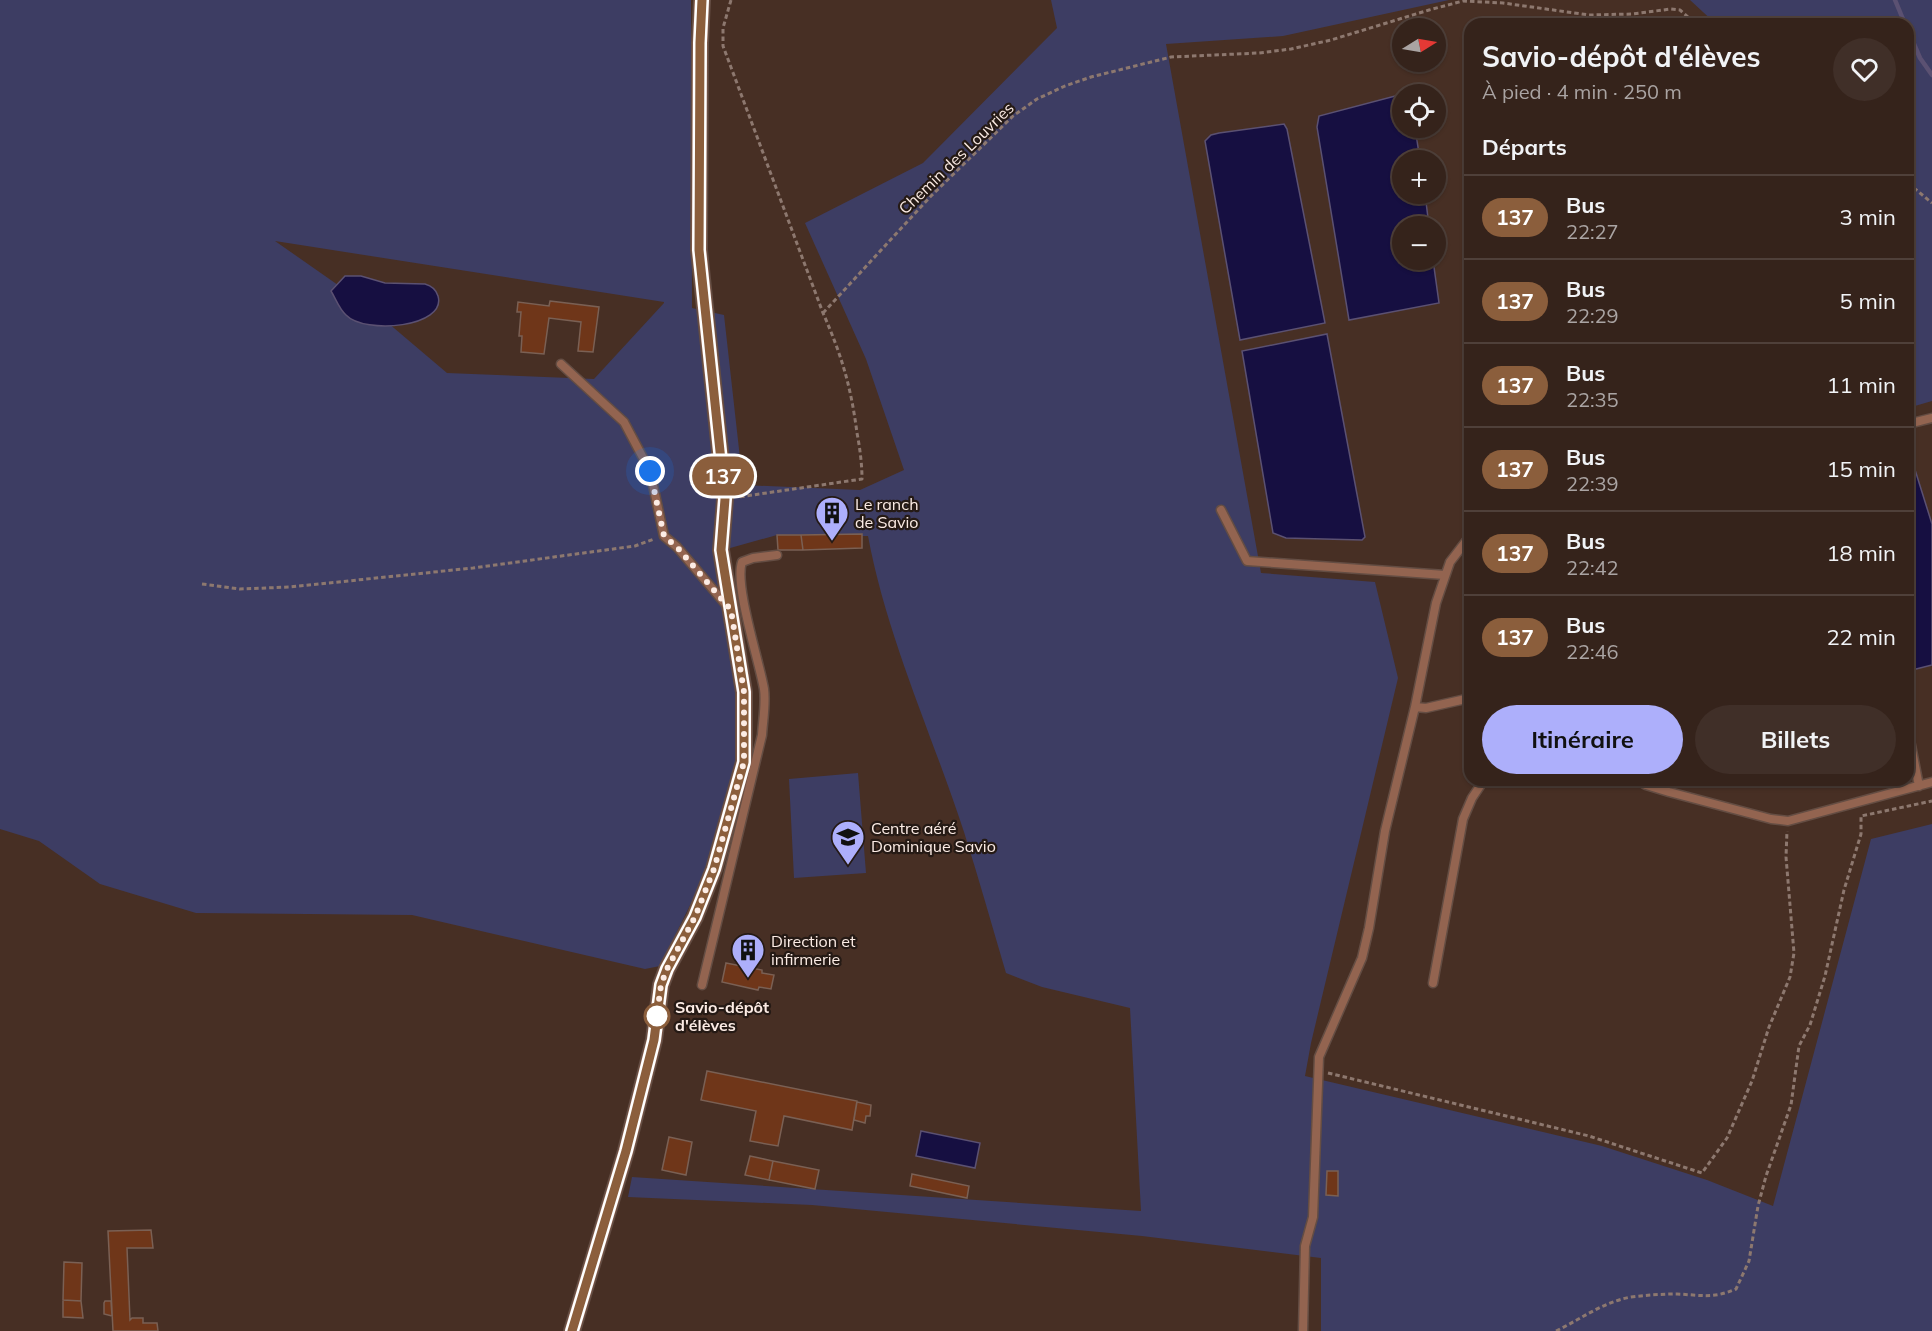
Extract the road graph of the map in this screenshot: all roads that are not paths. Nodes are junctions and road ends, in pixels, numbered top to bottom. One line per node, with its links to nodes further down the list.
1 (702, 0): 9 (street)
2 (561, 364): 9 (lane)
3 (1932, 418): 4 (lane)
4 (1914, 422)
5 (1221, 510): 8 (lane)
6 (1464, 543): 8 (lane)
7 (777, 555): 18 (lane)
8 (1445, 575): 11 (lane)
9 (731, 610): 19 (street)
10 (1464, 699): 11 (lane)
11 (1415, 707): 20 (lane)
12 (1914, 761): 16 (lane)
13 (1932, 782): 16 (lane)
14 (1480, 786): 17 (lane)
15 (1649, 786): 16 (lane)
16 (1919, 786)
17 (1433, 983)
18 (702, 985)
19 (572, 1331)
20 (1303, 1331)

